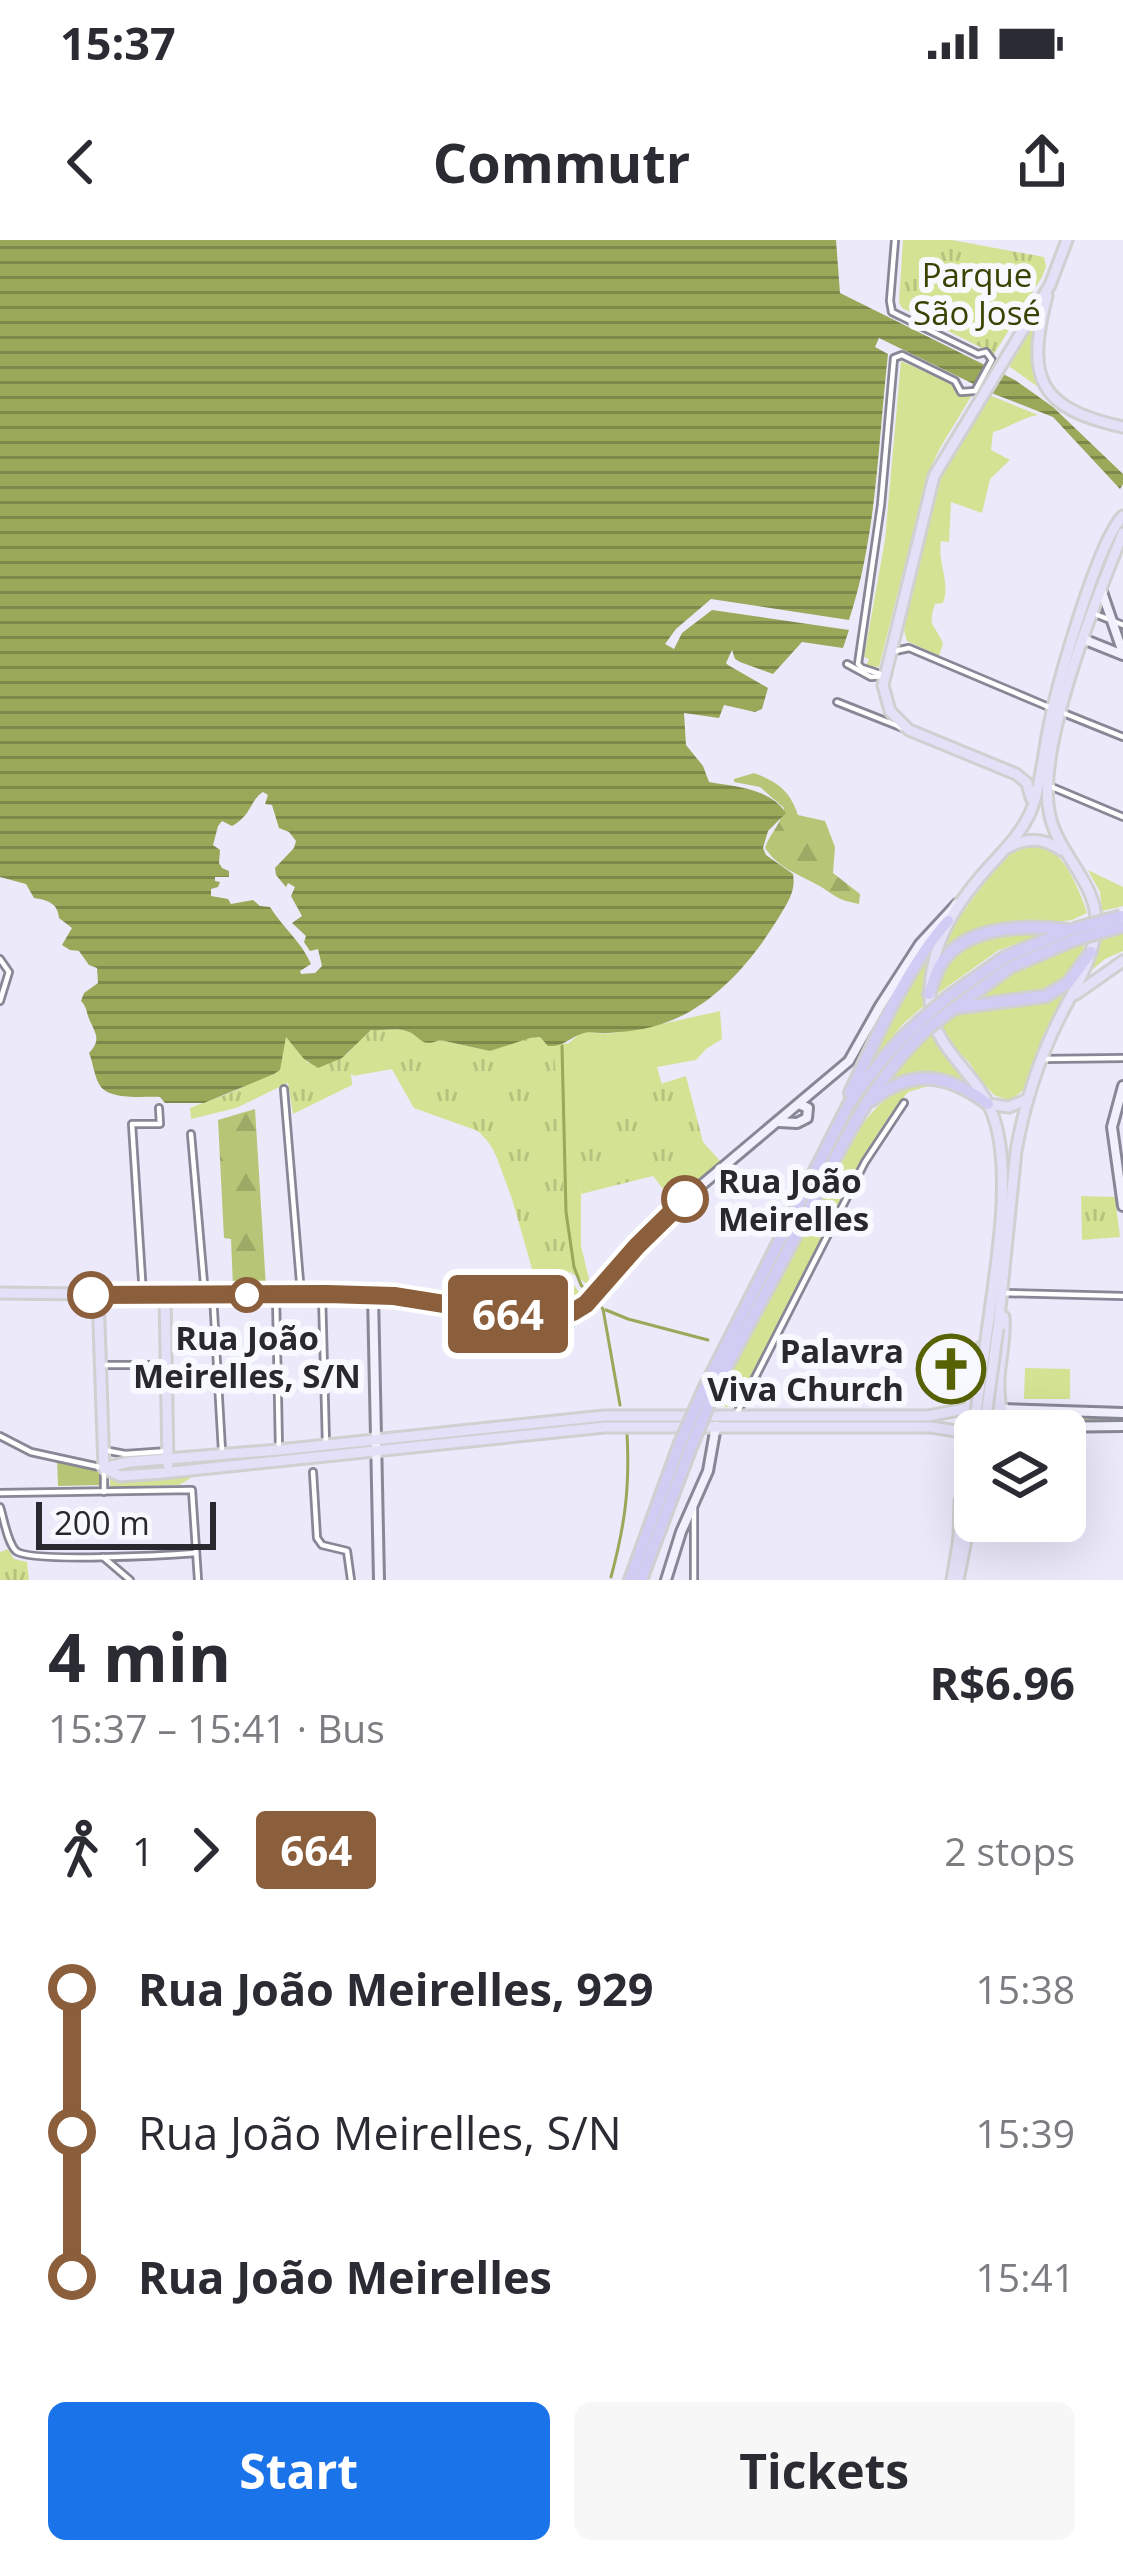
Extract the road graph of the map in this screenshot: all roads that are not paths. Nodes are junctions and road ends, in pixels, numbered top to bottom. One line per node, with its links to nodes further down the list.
1 (895, 240): 4 (street)
2 (1067, 240): 3 (main road)
3 (1050, 285): 4 (main road); 6 (main road)
4 (996, 363): 5 (main road)
5 (978, 394): 16 (main road); 18 (street)
6 (1123, 427)
7 (1123, 516): 13 (main road)
8 (1123, 532): 9 (main road)
9 (1101, 589): 10 (main road); 11 (main road)
10 (1092, 613): 11 (street); 13 (main road)
11 (1112, 621): 12 (main road)
12 (1120, 630): 14 (main road); 15 (main road)
13 (1079, 638): 14 (main road); 20 (main road)
14 (1106, 648): 15 (main road)
15 (1123, 654)
16 (890, 655): 18 (main road); 20 (street)
17 (847, 664): 18 (street)
18 (885, 676): 21 (main road)
19 (838, 702): 21 (street)
20 (1057, 710): 22 (street); 23 (main road); 24 (main road)
21 (891, 720): 24 (main road)
22 (1123, 737)
23 (1046, 785): 25 (street); 27 (main road)
24 (1029, 815): 26 (main road)
25 (1123, 818)
26 (1006, 848): 27 (main road); 28 (main road)
27 (1069, 857): 32 (main road)
28 (958, 903): 29 (main road); 46 (main road)
29 (948, 921): 35 (main road); 53 (highway)
30 (1122, 921): 31 (highway, bridge)
31 (1072, 933): 35 (highway); 38 (highway)
32 (1090, 952): 37 (main road); 38 (highway)
33 (0, 959): 36 (street)
34 (1123, 961): 37 (main road)
35 (929, 994): 47 (main road)
36 (0, 1001)
37 (1068, 1002): 41 (main road)
38 (951, 1003): 39 (highway, bridge)
39 (923, 1025): 48 (highway); 53 (highway)
40 (1123, 1058): 41 (street)
41 (1043, 1059): 44 (main road)
42 (1122, 1088): 50 (main road)
43 (284, 1089): 57 (street)
44 (1028, 1099): 47 (main road); 64 (main road)
45 (904, 1103): 75 (street)
46 (798, 1104): 51 (main road); 51 (main road)
47 (988, 1104): 48 (highway); 64 (main road)
48 (865, 1106): 69 (highway)
49 (159, 1108): 60 (street)
50 (1119, 1116): 54 (main road)
51 (773, 1124): 63 (main road)
52 (190, 1134): 62 (street)
53 (827, 1146): 69 (highway)
54 (1123, 1203)
55 (0, 1293): 59 (main road)
56 (276, 1294): 57 (main road); 62 (main road); 88 (street)
57 (301, 1294): 58 (main road)
58 (322, 1294): 63 (main road); 83 (street)
59 (98, 1295): 60 (main road); 67 (main road)
60 (143, 1295): 61 (main road)
61 (165, 1295): 62 (main road); 68 (main road)
62 (209, 1295): 89 (street)
63 (374, 1295): 84 (main road)
64 (999, 1296): 65 (street); 66 (main road); 70 (main road); 71 (main road)
65 (1123, 1296)
66 (993, 1326): 72 (main road, bridge); 73 (main road, bridge)
67 (101, 1365): 68 (street); 87 (main road)
68 (166, 1365): 90 (main road)
69 (710, 1388): 86 (highway, bridge)
70 (969, 1408): 71 (main road); 75 (main road)
71 (1002, 1408): 74 (main road)
72 (981, 1410)
73 (986, 1410)
74 (1123, 1413)
75 (736, 1415): 77 (main road); 81 (main road)
76 (716, 1426): 77 (main road); 85 (main road); 97 (main road)
77 (731, 1426): 80 (main road)
78 (1086, 1426): 79 (main road)
79 (1123, 1426)
80 (954, 1430)
81 (451, 1431): 84 (main road); 85 (main road)
82 (0, 1436): 91 (street)
83 (326, 1444): 84 (main road); 88 (main road)
84 (376, 1444): 85 (main road); 93 (main road); 107 (main road)
85 (431, 1444)
86 (685, 1445): 108 (highway); 109 (highway)
87 (104, 1450): 90 (street); 91 (main road)
88 (279, 1450): 89 (main road)
89 (222, 1454): 90 (main road)
90 (169, 1455): 91 (main road); 93 (main road)
91 (104, 1468): 93 (main road); 95 (street)
92 (313, 1472): 106 (street)
93 (162, 1474)
94 (0, 1492): 95 (street)
95 (104, 1492): 100 (street)
96 (0, 1507): 102 (street)
97 (694, 1508): 110 (main road); 111 (street)
98 (959, 1542): 112 (main road)
99 (966, 1542): 112 (main road)
100 (196, 1553): 101 (street); 105 (street)
101 (128, 1556): 102 (street); 103 (street)
102 (103, 1557): 103 (street)
103 (122, 1574): 104 (street)
104 (130, 1580)
105 (198, 1580)
106 (351, 1580)
107 (379, 1580)
108 (630, 1580)
109 (644, 1580)
110 (665, 1580)
111 (694, 1580)
112 (955, 1580)

